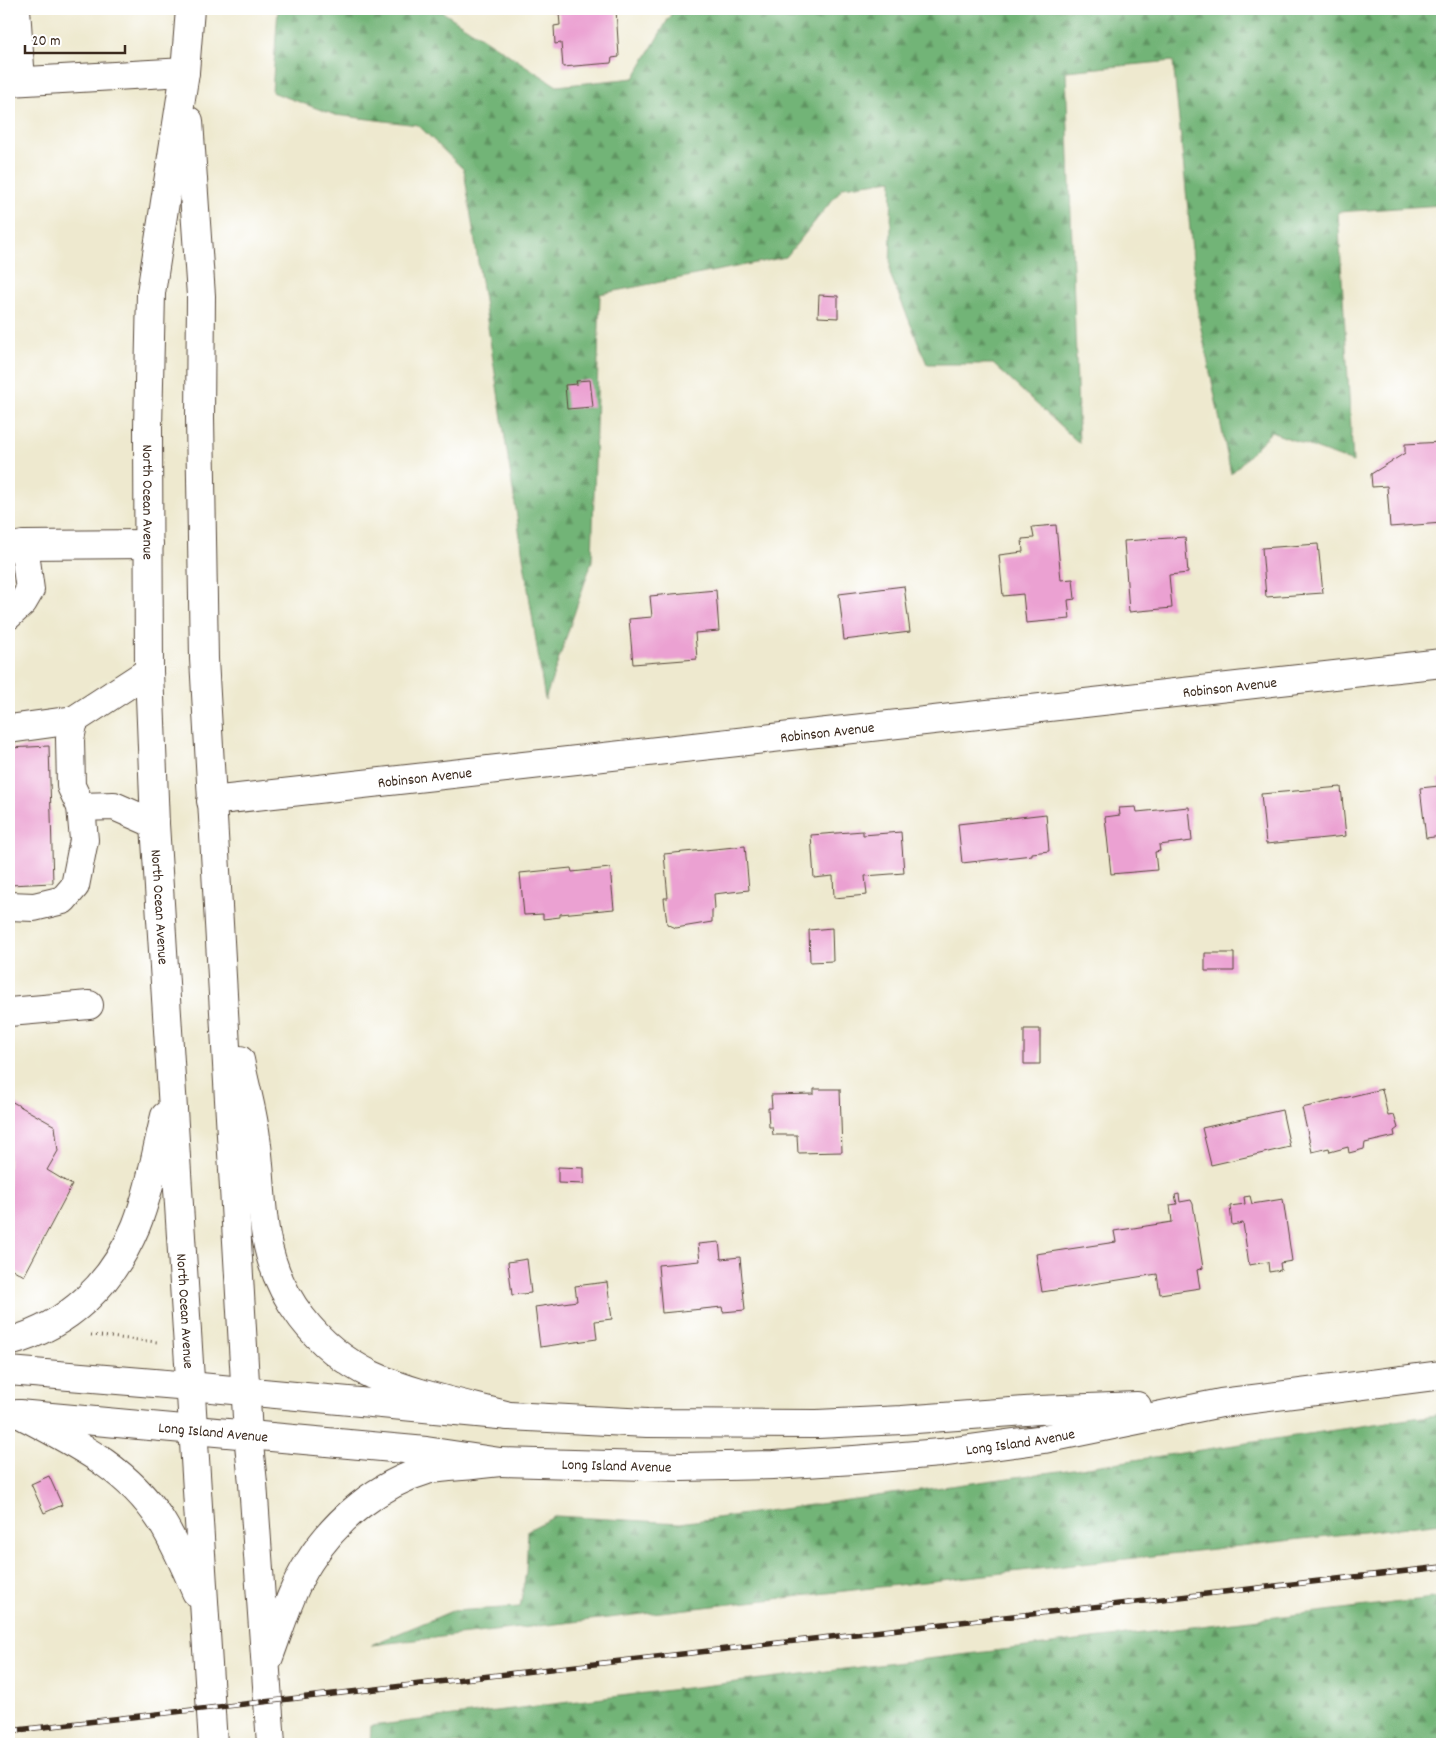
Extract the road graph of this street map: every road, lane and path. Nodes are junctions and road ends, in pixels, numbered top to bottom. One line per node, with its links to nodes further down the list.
1 (16, 9): 4 (main road)
2 (190, 9): 3 (main road, North Ocean Avenue)
3 (185, 72): 4 (main road); 5 (main road, North Ocean Avenue); 12 (main road, North Ocean Avenue)
4 (15, 82)
5 (149, 544): 6 (main road); 9 (main road, North Ocean Avenue)
6 (16, 546): 7 (main road)
7 (9, 615)
8 (1442, 662): 12 (main road, Robinson Avenue)
9 (149, 671): 10 (main road); 14 (main road, North Ocean Avenue)
10 (74, 720): 11 (main road); 13 (main road)
11 (9, 728)
12 (211, 801): 16 (main road, North Ocean Avenue)
13 (81, 807): 14 (main road); 15 (main road)
14 (155, 824): 19 (main road, North Ocean Avenue)
15 (9, 906)
16 (221, 970): 26 (main road, North Ocean Avenue); 29 (main road)
17 (89, 1005): 18 (main road)
18 (9, 1012)
19 (172, 1088): 21 (main road); 25 (main road, North Ocean Avenue)
20 (84, 1334): 22 (path)
21 (9, 1342)
22 (160, 1342)
23 (9, 1371): 25 (main road, Long Island Avenue)
24 (1442, 1375): 27 (main road, Long Island Avenue)
25 (190, 1386): 26 (main road, Long Island Avenue); 30 (main road, North Ocean Avenue)
26 (246, 1392): 29 (main road, Long Island Avenue); 31 (main road, North Ocean Avenue)
27 (1221, 1404): 29 (main road, Long Island Avenue); 32 (main road, Long Island Avenue)
28 (14, 1414): 30 (main road, Long Island Avenue); 33 (main road)
29 (509, 1416)
30 (192, 1429): 31 (main road, Long Island Avenue); 33 (main road, North Ocean Avenue)
31 (248, 1436): 32 (main road, Long Island Avenue); 34 (main road, North Ocean Avenue)
32 (500, 1462): 34 (main road)
33 (203, 1609): 35 (main road, North Ocean Avenue)
34 (266, 1665): 36 (main road, North Ocean Avenue)
35 (213, 1744)
36 (271, 1744)

